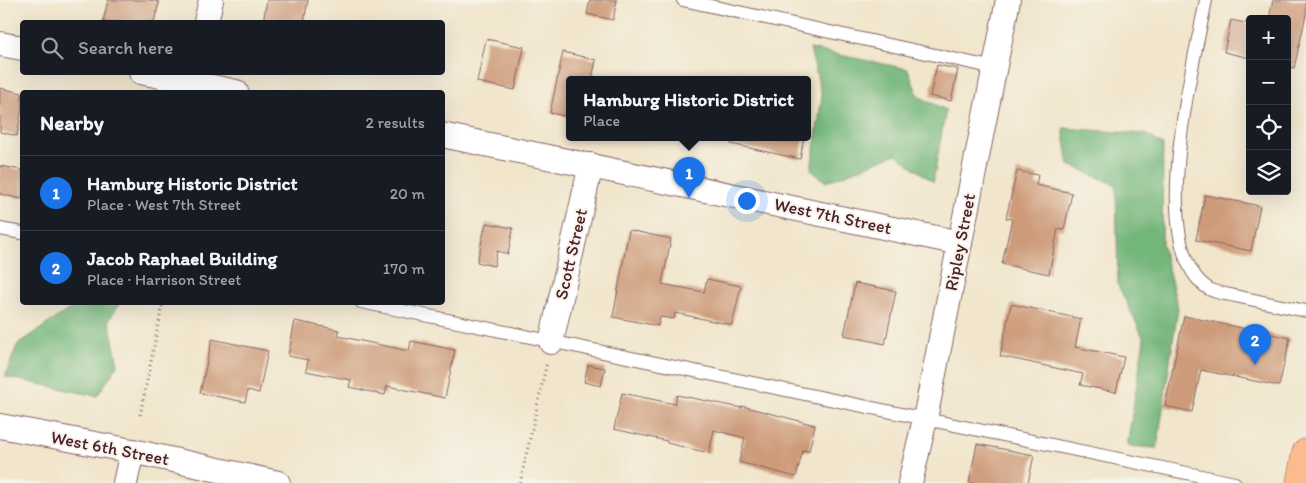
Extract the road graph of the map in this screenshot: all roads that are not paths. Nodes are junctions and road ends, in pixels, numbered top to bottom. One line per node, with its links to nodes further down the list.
1 (211, 0): 5 (street)
2 (683, 0): 8 (lane)
3 (1008, 0): 8 (street, Ripley Street)
4 (1206, 0): 18 (lane)
5 (206, 20)
6 (0, 44): 7 (street)
7 (20, 48)
8 (995, 68): 16 (street, Ripley Street)
9 (156, 75): 10 (street)
10 (202, 84): 11 (street)
11 (228, 90)
12 (445, 136): 13 (street, West 7th Street)
13 (591, 165): 16 (street, West 7th Street); 19 (street, Scott Street)
14 (0, 229): 15 (lane)
15 (20, 233)
16 (960, 243): 20 (street, Ripley Street)
17 (375, 305): 19 (lane)
18 (1306, 311)
19 (551, 342): 20 (lane)
20 (925, 419): 26 (street, Ripley Street); 27 (lane)
21 (0, 426): 22 (street, West 6th Street)
22 (132, 452): 24 (street); 25 (street, West 6th Street)
23 (1306, 453): 28 (highway)
24 (125, 483)
25 (278, 483)
26 (910, 483)
27 (1235, 483)
28 (1300, 483)

